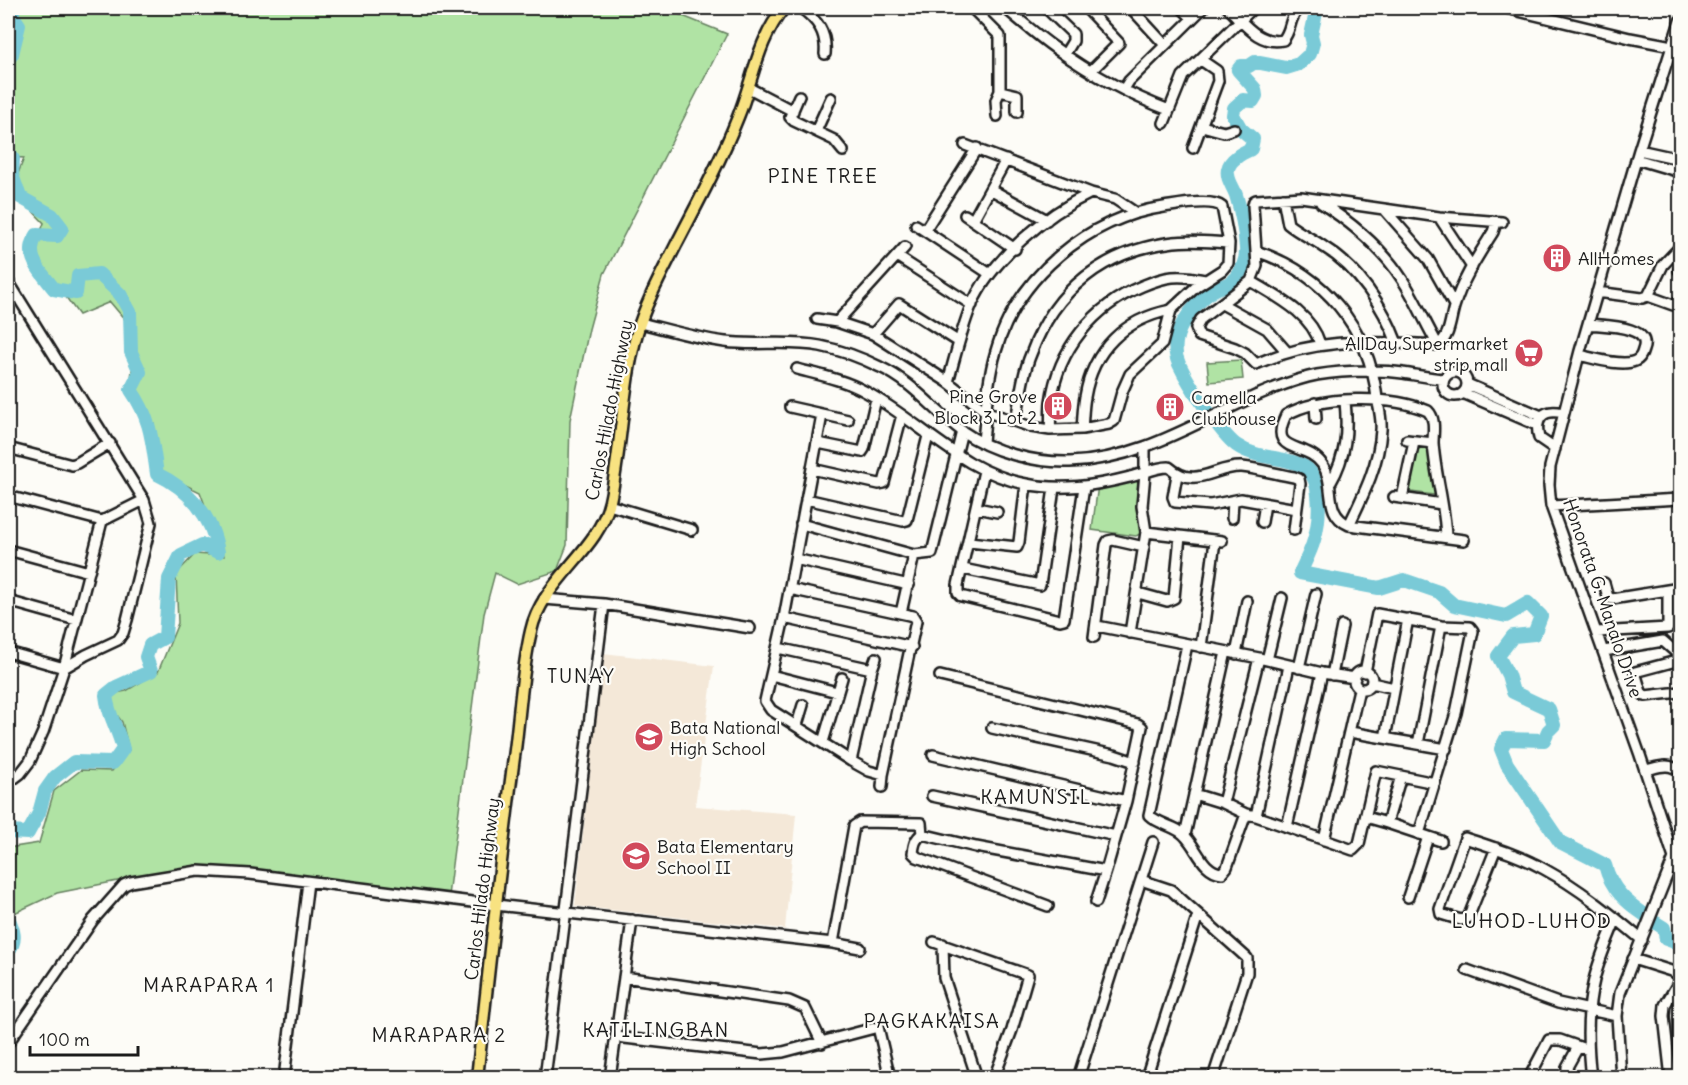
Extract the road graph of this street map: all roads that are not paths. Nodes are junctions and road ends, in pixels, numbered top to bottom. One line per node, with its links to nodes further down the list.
1 (781, 8): 23 (main road, Carlos Hilado Highway)
2 (801, 8): 19 (street)
3 (972, 8): 25 (street)
4 (1005, 8): 20 (street)
5 (1046, 8): 20 (street)
6 (1086, 8): 22 (street)
7 (1131, 8): 17 (street)
8 (1182, 8): 14 (street)
9 (1203, 8): 14 (street)
10 (1228, 8): 15 (street)
11 (1253, 8): 15 (street)
12 (1300, 8): 15 (street)
13 (1506, 8): 18 (street)
14 (1192, 18): 17 (street)
15 (1240, 20): 21 (street)
16 (1680, 21): 18 (street, Honorata G. Manalo Drive)
17 (1165, 45): 24 (street)
18 (1672, 46): 40 (street, Honorata G. Manalo Drive)
19 (825, 54)
20 (1065, 54): 22 (street)
21 (1201, 60): 28 (street); 33 (street)
22 (1091, 71): 24 (street)
23 (749, 88): 29 (street); 71 (main road, Carlos Hilado Highway)
24 (1124, 89): 28 (street)
25 (1000, 91): 30 (street); 31 (street)
26 (799, 96): 29 (street)
27 (831, 98): 35 (street)
28 (1169, 110): 32 (street)
29 (793, 111): 35 (street)
30 (1017, 112)
31 (997, 116)
32 (1164, 123)
33 (1202, 126): 34 (street); 38 (street)
34 (1234, 129)
35 (816, 131): 39 (street)
36 (965, 145): 37 (street)
37 (977, 148): 42 (street); 59 (street)
38 (1193, 148)
39 (843, 151)
40 (1638, 155): 41 (street); 43 (street); 63 (street, Honorata G. Manalo Drive)
41 (1680, 159)
42 (1006, 160): 44 (street); 45 (street)
43 (1680, 172)
44 (990, 189): 51 (street); 55 (street)
45 (1091, 193): 49 (street); 51 (street)
46 (1283, 198): 47 (street); 56 (street); 77 (street)
47 (1317, 200): 48 (street); 79 (street)
48 (1384, 209): 50 (street); 68 (street)
49 (1136, 213): 52 (street); 92 (street)
50 (1439, 217): 58 (street); 58 (street)
51 (1047, 220): 55 (street)
52 (1229, 243): 60 (street); 98 (street)
53 (905, 247): 57 (street)
54 (1680, 247): 64 (street)
55 (1014, 249): 59 (street)
56 (1256, 251): 62 (street); 76 (street)
57 (898, 257): 67 (street); 72 (street)
58 (1472, 267): 68 (street)
59 (990, 274): 67 (street)
60 (1205, 280): 69 (street); 101 (street)
61 (8, 281): 105 (street)
62 (1251, 281): 66 (street); 78 (street)
63 (1597, 292): 64 (street); 73 (street, Honorata G. Manalo Drive)
64 (1648, 296): 65 (street)
65 (1680, 302)
66 (1222, 304): 80 (street); 80 (street)
67 (972, 305): 75 (street)
68 (1454, 305): 79 (street)
69 (1171, 310): 100 (street); 100 (street)
70 (817, 320): 72 (street)
71 (641, 322): 102 (street); 127 (main road, Carlos Hilado Highway)
72 (837, 322): 74 (street)
73 (1588, 324): 81 (street, Honorata G. Manalo Drive); 81 (street)
74 (873, 334): 75 (street); 85 (street)
75 (959, 342): 85 (street)
76 (1362, 342): 77 (street); 78 (street); 83 (street)
77 (1397, 343): 79 (street)
78 (1320, 344): 80 (street)
79 (1438, 345)
80 (1287, 352)
81 (1579, 355): 93 (street, Honorata G. Manalo Drive)
82 (797, 369): 87 (street)
83 (1373, 370): 84 (street); 88 (street); 108 (street)
84 (1443, 379): 86 (street); 86 (street)
85 (948, 382): 92 (street)
86 (1465, 389): 99 (street)
87 (876, 399): 95 (street); 106 (street)
88 (1378, 400): 89 (street); 107 (street); 136 (street)
89 (1345, 401): 90 (street); 116 (street)
90 (1315, 403): 97 (street); 116 (street)
91 (790, 407): 94 (street)
92 (985, 411): 98 (street); 104 (street)
93 (1563, 414): 99 (street); 110 (street, Honorata G. Manalo Drive)
94 (822, 415): 96 (street); 106 (street)
95 (902, 415): 103 (street); 112 (street)
96 (848, 420)
97 (1316, 420)
98 (1016, 421): 101 (street)
99 (1539, 421): 110 (street)
100 (1082, 429): 101 (street)
101 (1050, 430)
102 (963, 431): 104 (street); 111 (street)
103 (928, 436): 111 (street); 121 (street)
104 (983, 442): 108 (street)
105 (110, 443): 109 (street); 123 (street)
106 (818, 443): 112 (street)
107 (1434, 443): 126 (street); 126 (street)
108 (1145, 447): 114 (street)
109 (8, 448)
110 (1555, 449): 128 (street, Honorata G. Manalo Drive)
111 (956, 454): 113 (street); 146 (street)
112 (812, 469): 121 (street)
113 (984, 471): 117 (street); 129 (street)
114 (1145, 473): 115 (street); 118 (street); 139 (street)
115 (1177, 475): 124 (street); 130 (street)
116 (1330, 482): 136 (street)
117 (1026, 484): 119 (street); 143 (street)
118 (1084, 487): 119 (street); 148 (street)
119 (1054, 488): 148 (street)
120 (8, 496): 133 (street)
121 (806, 499): 135 (street)
122 (1680, 499): 128 (street)
123 (144, 500): 133 (street); 184 (street)
124 (1233, 501): 125 (street); 132 (street)
125 (1264, 504): 130 (street); 134 (street)
126 (1442, 504): 141 (street)
127 (609, 505): 137 (street); 158 (main road, Carlos Hilado Highway)
128 (1551, 507): 170 (street, Honorata G. Manalo Drive)
129 (976, 508): 131 (street); 143 (street)
130 (1296, 509): 138 (street)
131 (997, 512)
132 (1232, 518)
133 (102, 521): 149 (street)
134 (1262, 522)
135 (801, 524): 146 (street); 147 (street)
136 (1349, 525): 141 (street)
137 (692, 530)
138 (1294, 530)
139 (1146, 532): 140 (street); 144 (street)
140 (1180, 536): 155 (street); 175 (street)
141 (1446, 537): 142 (street)
142 (1464, 540)
143 (969, 542): 148 (street)
144 (1144, 547): 155 (street); 166 (street)
145 (8, 550): 149 (street)
146 (914, 555): 151 (street)
147 (795, 559): 151 (street); 153 (street)
148 (963, 569)
149 (89, 572): 165 (street)
150 (1604, 583): 154 (street)
151 (909, 585): 162 (street)
152 (1680, 588): 154 (street)
153 (790, 589): 162 (street); 163 (street)
154 (1668, 590): 170 (street)
155 (1138, 593): 171 (street)
156 (1316, 594): 183 (street)
157 (1282, 598): 182 (street)
158 (544, 599): 161 (street); 237 (main road, Carlos Hilado Highway)
159 (8, 601): 165 (street)
160 (1247, 601): 179 (street)
161 (604, 604): 169 (street); 239 (street)
162 (901, 613): 174 (street)
163 (784, 618): 174 (street); 176 (street)
164 (1408, 619): 168 (street); 186 (street); 193 (street)
165 (76, 620): 184 (street)
166 (1097, 626): 171 (street); 172 (street)
167 (1342, 626): 187 (street)
168 (1441, 626): 203 (street); 204 (street)
169 (750, 628)
170 (1597, 632): 177 (street, Honorata G. Manalo Drive)
171 (1130, 633): 173 (street)
172 (1094, 637)
173 (1187, 645): 175 (street); 224 (street)
174 (912, 647): 210 (street)
175 (1201, 647): 179 (street)
176 (778, 648): 185 (street); 188 (street)
177 (1604, 651): 181 (street); 208 (street, Honorata G. Manalo Drive)
178 (8, 652): 184 (street)
179 (1231, 653): 182 (street); 215 (street)
180 (876, 658): 185 (street)
181 (1680, 658): 196 (street)
182 (1263, 659): 183 (street); 218 (street)
183 (1294, 667): 187 (street); 219 (street)
184 (64, 668): 212 (street)
185 (872, 669): 206 (street)
186 (1365, 672): 191 (street); 192 (street)
187 (1327, 674): 191 (street); 222 (street)
188 (771, 675): 195 (street); 198 (street)
189 (940, 676): 207 (street)
190 (842, 678): 195 (street)
191 (1355, 678): 194 (street)
192 (1372, 683): 193 (street); 194 (street)
193 (1394, 688): 201 (street)
194 (1359, 689): 200 (street)
195 (837, 692): 202 (street)
196 (1680, 692)
197 (803, 705): 198 (street)
198 (797, 725): 202 (street)
199 (992, 728): 207 (street)
200 (1350, 732): 201 (street); 227 (street)
201 (1385, 738): 203 (street)
202 (823, 742): 206 (street)
203 (1418, 744): 204 (street)
204 (1446, 749): 213 (street)
205 (933, 756): 217 (street)
206 (851, 760): 210 (street)
207 (1136, 762): 217 (street)
208 (1646, 770): 209 (street); 231 (street, Honorata G. Manalo Drive)
209 (1680, 772)
210 (883, 775): 214 (street)
211 (1401, 776): 213 (street); 220 (street); 221 (street)
212 (8, 783)
213 (1435, 783): 225 (street)
214 (882, 787)
215 (1194, 794): 218 (street); 224 (street)
216 (932, 796): 226 (street)
217 (1126, 801): 226 (street)
218 (1223, 802): 219 (street)
219 (1251, 815): 222 (street); 224 (street)
220 (1366, 817): 221 (street); 227 (street)
221 (1387, 823): 225 (street)
222 (1287, 827): 227 (street)
223 (922, 834): 232 (street); 238 (street); 244 (street)
224 (1185, 835)
225 (1423, 835): 228 (street); 235 (street)
226 (1116, 836): 232 (street)
227 (1324, 840)
228 (1441, 841)
229 (1153, 842): 233 (street)
230 (1496, 848): 230 (street); 241 (street)
231 (1677, 859): 243 (street, Honorata G. Manalo Drive)
232 (1106, 871): 236 (street)
233 (1141, 880): 240 (street); 263 (street)
234 (308, 882): 237 (street); 253 (street); 256 (street)
235 (1408, 897)
236 (1096, 902)
237 (496, 905): 239 (street); 257 (main road, Carlos Hilado Highway)
238 (1048, 906)
239 (566, 913): 242 (street); 258 (street)
240 (1198, 915): 264 (street); 265 (street)
241 (1616, 919): 243 (street); 250 (street)
242 (632, 920): 244 (street); 248 (street)
243 (1642, 940): 246 (street, Honorata G. Manalo Drive)
244 (834, 943): 245 (street)
245 (860, 948)
246 (1633, 959): 249 (street); 251 (street, Honorata G. Manalo Drive)
247 (1467, 970): 250 (street)
248 (624, 977): 252 (street); 254 (street)
249 (1680, 979): 270 (street)
250 (1589, 1012): 251 (street); 255 (street)
251 (1617, 1016): 269 (street, Honorata G. Manalo Drive)
252 (615, 1037): 254 (street); 259 (street)
253 (8, 1043)
254 (822, 1043): 260 (street)
255 (1583, 1048): 266 (street); 267 (street); 268 (street)
256 (284, 1077)
257 (477, 1077)
258 (545, 1077)
259 (610, 1077)
260 (890, 1077)
261 (977, 1077): 262 (street)
262 (994, 1077)
263 (1077, 1077)
264 (1146, 1077)
265 (1213, 1077)
266 (1529, 1077)
267 (1567, 1077)
268 (1591, 1077)
269 (1621, 1077)
270 (1671, 1077)

